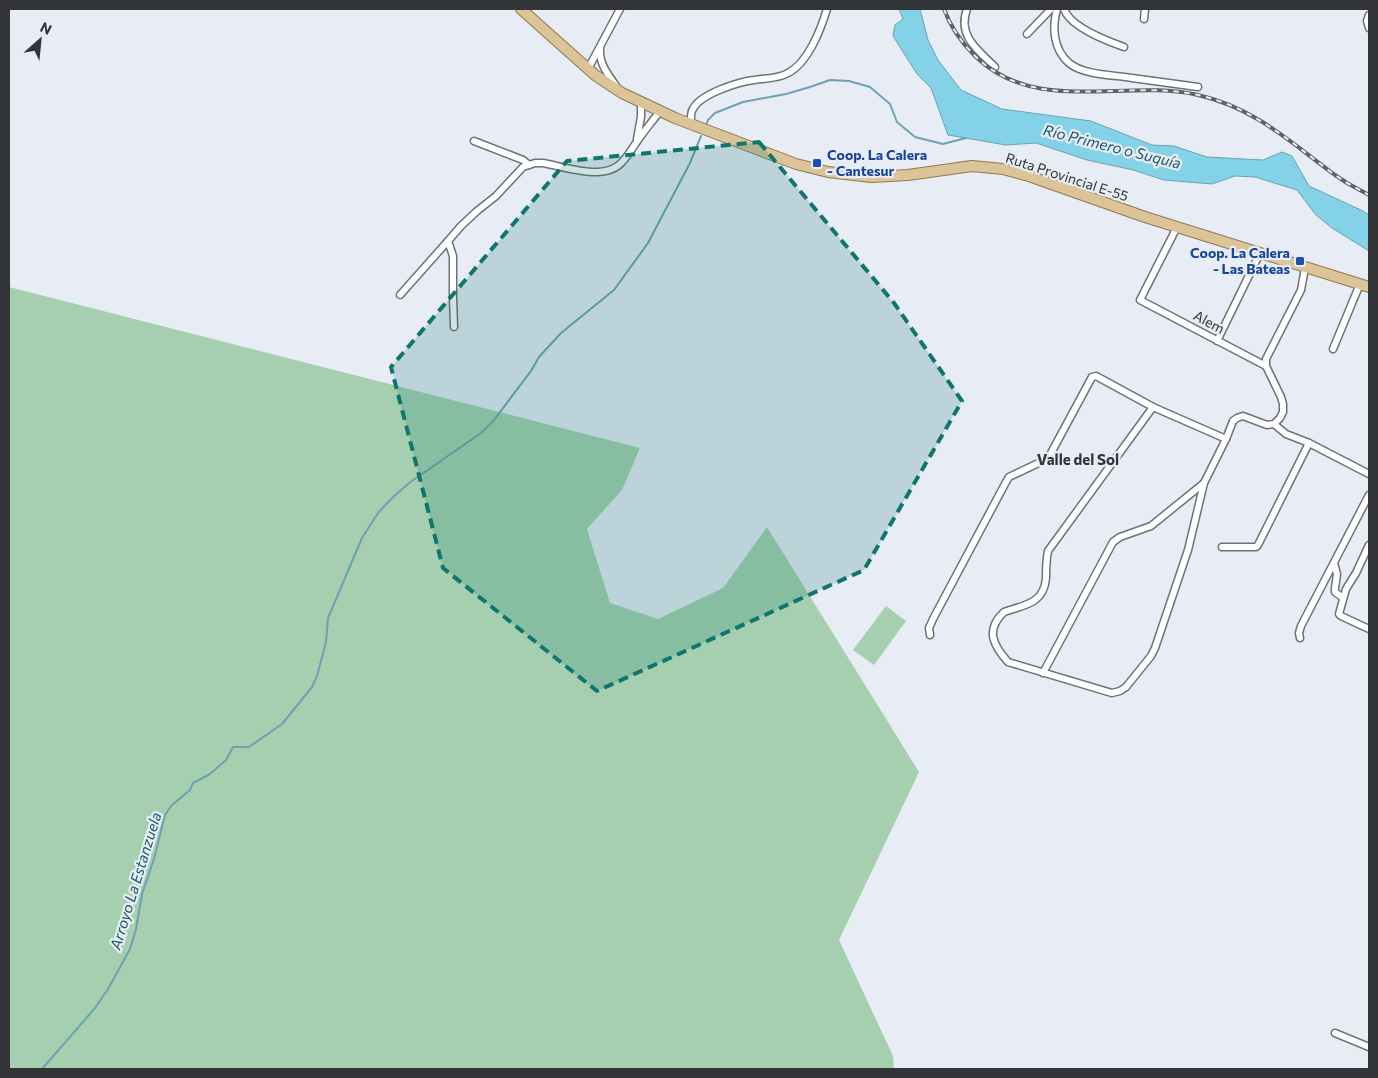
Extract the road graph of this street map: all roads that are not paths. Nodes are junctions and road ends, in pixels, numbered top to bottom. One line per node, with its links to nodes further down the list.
1 (521, 9): 16 (main road, Ruta Provincial E-55)
2 (620, 9): 13 (street)
3 (827, 9): 21 (street)
4 (966, 9): 15 (street)
5 (1051, 9): 12 (street)
6 (1057, 9): 17 (street)
7 (1064, 9): 14 (street)
8 (1145, 9): 10 (street)
9 (1369, 15): 11 (street)
10 (1144, 19)
11 (1369, 28)
12 (1027, 34)
13 (600, 46): 16 (street); 18 (street)
14 (1124, 47)
15 (995, 67)
16 (588, 69): 18 (main road, Ruta Provincial E-55)
17 (1198, 87)
18 (622, 93): 19 (main road, Ruta Provincial E-55)
19 (641, 104): 20 (main road, Ruta Provincial E-55); 23 (street)
20 (660, 111): 21 (main road, Ruta Provincial E-55); 23 (street)
21 (691, 124): 25 (main road, Ruta Provincial E-55)
22 (474, 141): 24 (street)
23 (636, 142): 24 (street)
24 (529, 164): 26 (street)
25 (1178, 227): 27 (main road, Ruta Provincial E-55); 32 (street, Alem)
26 (448, 241): 30 (street); 31 (street)
27 (1260, 254): 28 (main road, Ruta Provincial E-55); 32 (street)
28 (1305, 268): 29 (main road, Ruta Provincial E-55); 34 (street)
29 (1365, 286): 33 (street)
30 (400, 295)
31 (454, 327)
32 (1217, 341): 34 (street, Alem)
33 (1333, 349)
34 (1266, 366): 36 (street)
35 (1153, 407): 37 (street); 47 (street); 49 (street)
36 (1274, 424): 37 (street); 38 (street)
37 (1226, 439): 40 (street)
38 (1309, 443): 39 (street); 43 (street)
39 (1369, 474)
40 (1204, 484): 49 (street); 49 (street)
41 (1369, 495): 44 (street)
42 (1369, 545): 45 (street)
43 (1222, 547)
44 (1334, 563): 45 (street); 48 (street)
45 (1343, 598): 46 (street)
46 (1369, 630)
47 (930, 635)
48 (1300, 638)
49 (1043, 673)
50 (1335, 1033): 51 (street)
51 (1369, 1047)

